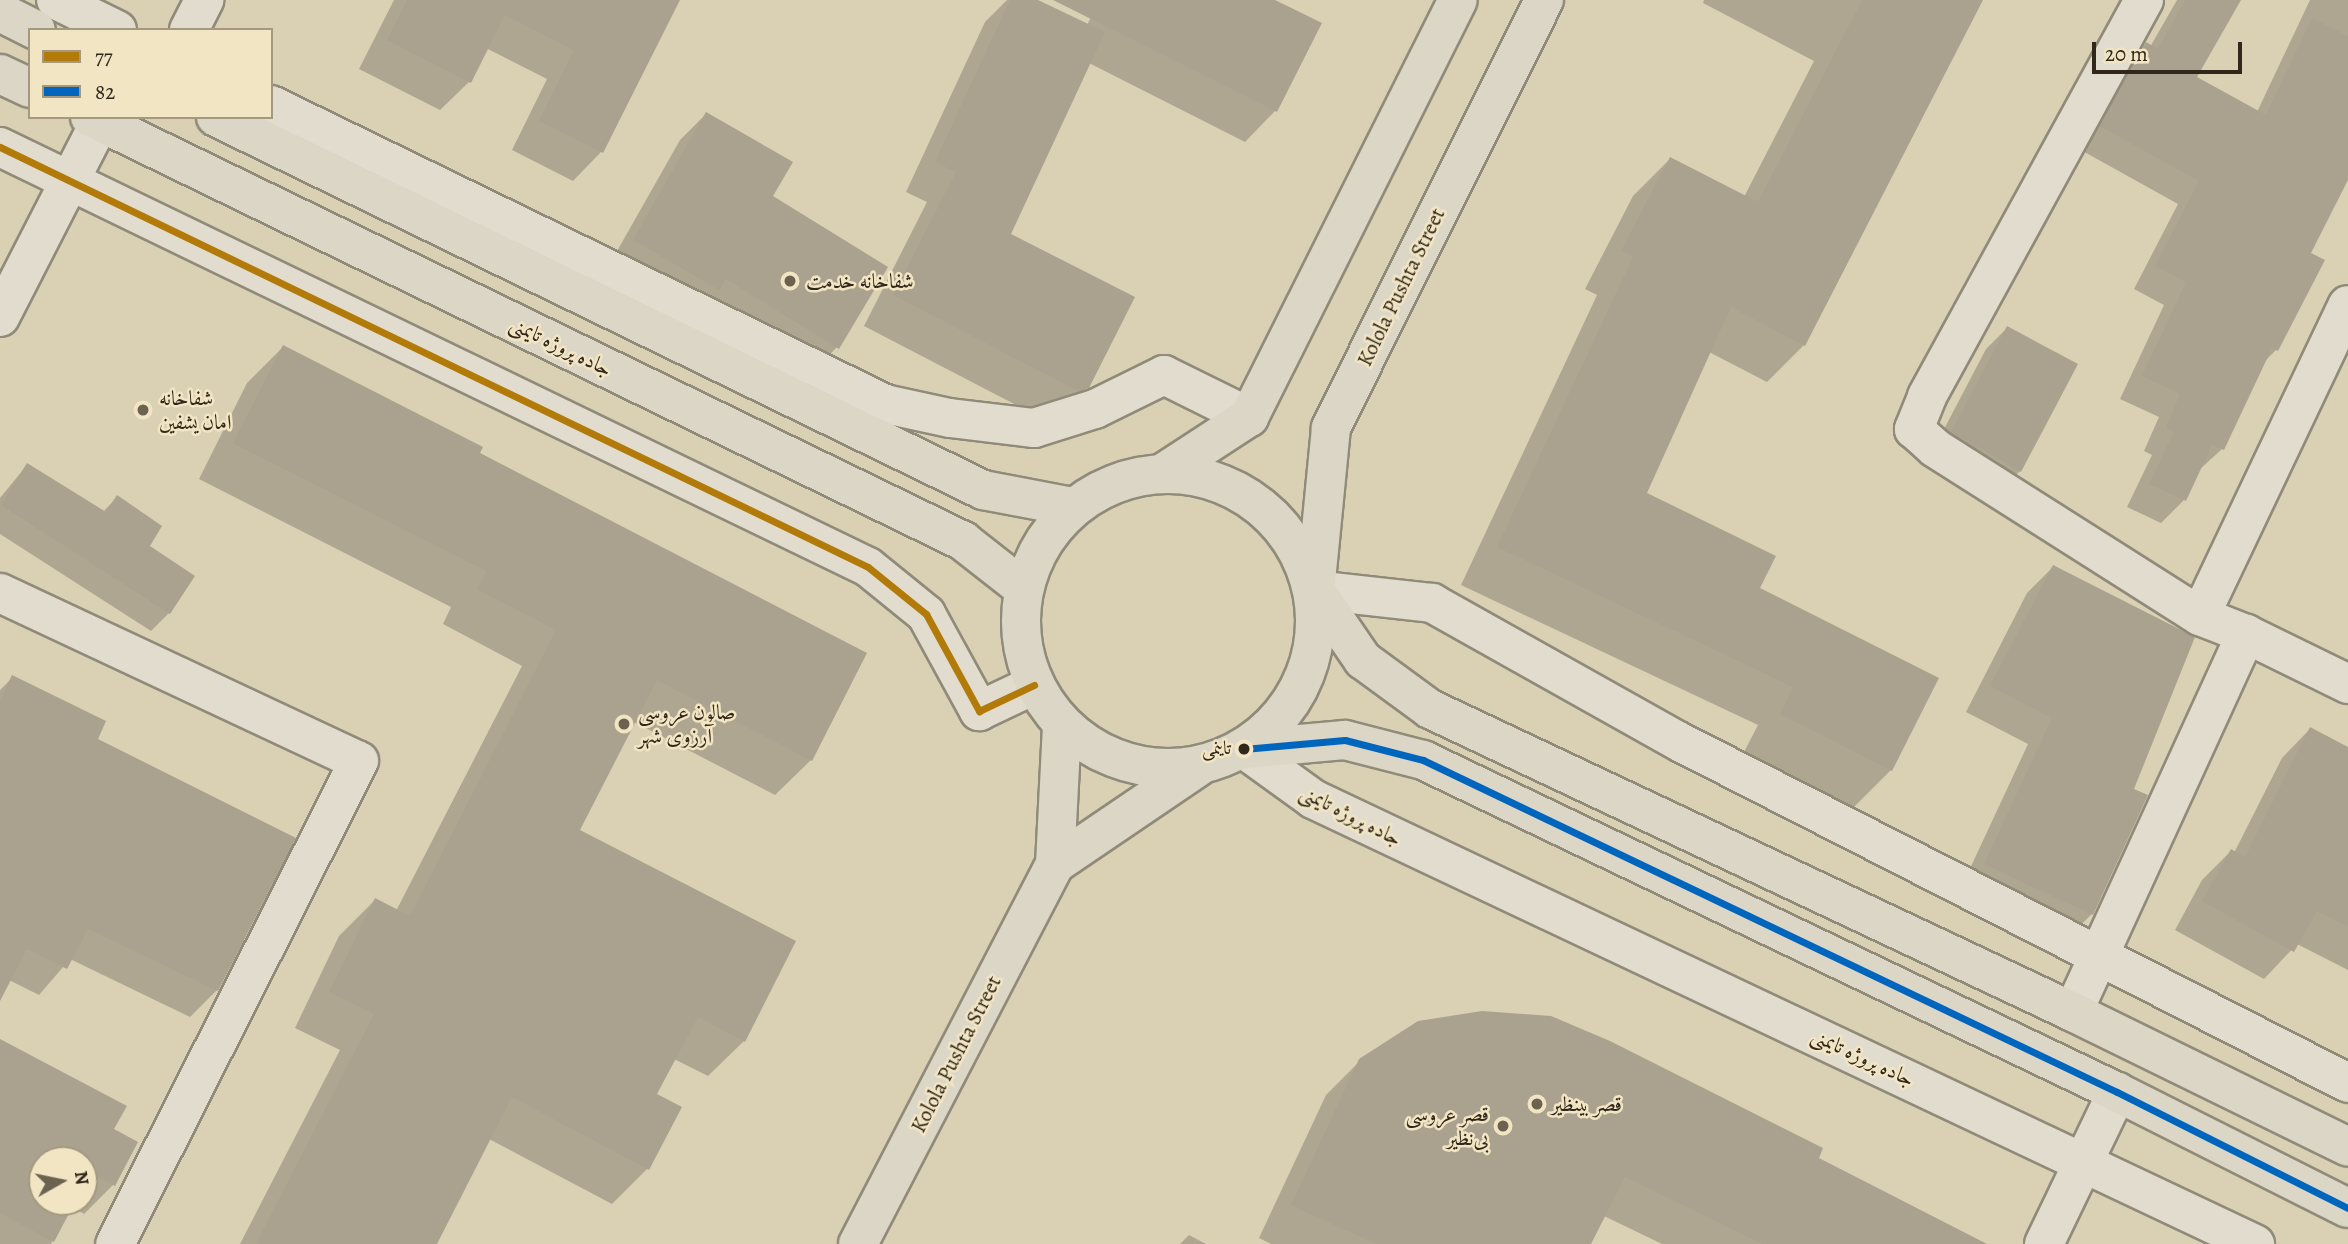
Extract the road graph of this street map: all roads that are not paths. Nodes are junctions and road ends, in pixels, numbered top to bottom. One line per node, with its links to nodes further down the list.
1 (56, 0): 8 (street)
2 (204, 0): 9 (street)
3 (1458, 0): 19 (main road)
4 (1544, 0): 23 (main road, Kolola Pushta Street)
5 (2144, 0): 25 (street)
6 (0, 12): 7 (main road)
7 (32, 28)
8 (113, 28)
9 (190, 28)
10 (0, 74): 11 (main road)
11 (28, 87)
12 (273, 106): 19 (street)
13 (220, 119): 21 (main road)
14 (95, 120): 16 (street); 22 (main road, جاده پروژه تایمنی)
15 (0, 147): 16 (street)
16 (71, 180): 18 (street); 28 (street)
17 (2348, 305): 25 (street)
18 (0, 317)
19 (1249, 417): 20 (main road)
20 (1163, 473): 21 (main road); 23 (main road)
21 (1073, 507): 22 (main road)
22 (1023, 588): 28 (main road)
23 (1315, 590): 30 (main road, Kolola Pushta Street); 33 (street); 34 (main road)
24 (0, 593): 40 (street)
25 (2200, 616): 26 (street)
26 (2246, 634): 27 (street); 33 (street)
27 (2348, 684)
28 (1034, 685): 29 (main road)
29 (1062, 726): 31 (main road); 32 (main road)
30 (1244, 749): 31 (main road); 36 (main road); 38 (street, جاده پروژه تایمنی)
31 (1198, 767): 32 (main road)
32 (1055, 864): 41 (main road, Kolola Pushta Street)
33 (2099, 954): 34 (street); 35 (street)
34 (2073, 1012): 37 (main road)
35 (2348, 1083)
36 (2118, 1092): 38 (street); 39 (main road)
37 (2348, 1147)
38 (2086, 1162): 42 (street); 43 (street, جاده پروژه تایمنی)
39 (2348, 1208)
40 (115, 1244)
41 (858, 1244)
42 (2044, 1244)
43 (2255, 1244)

